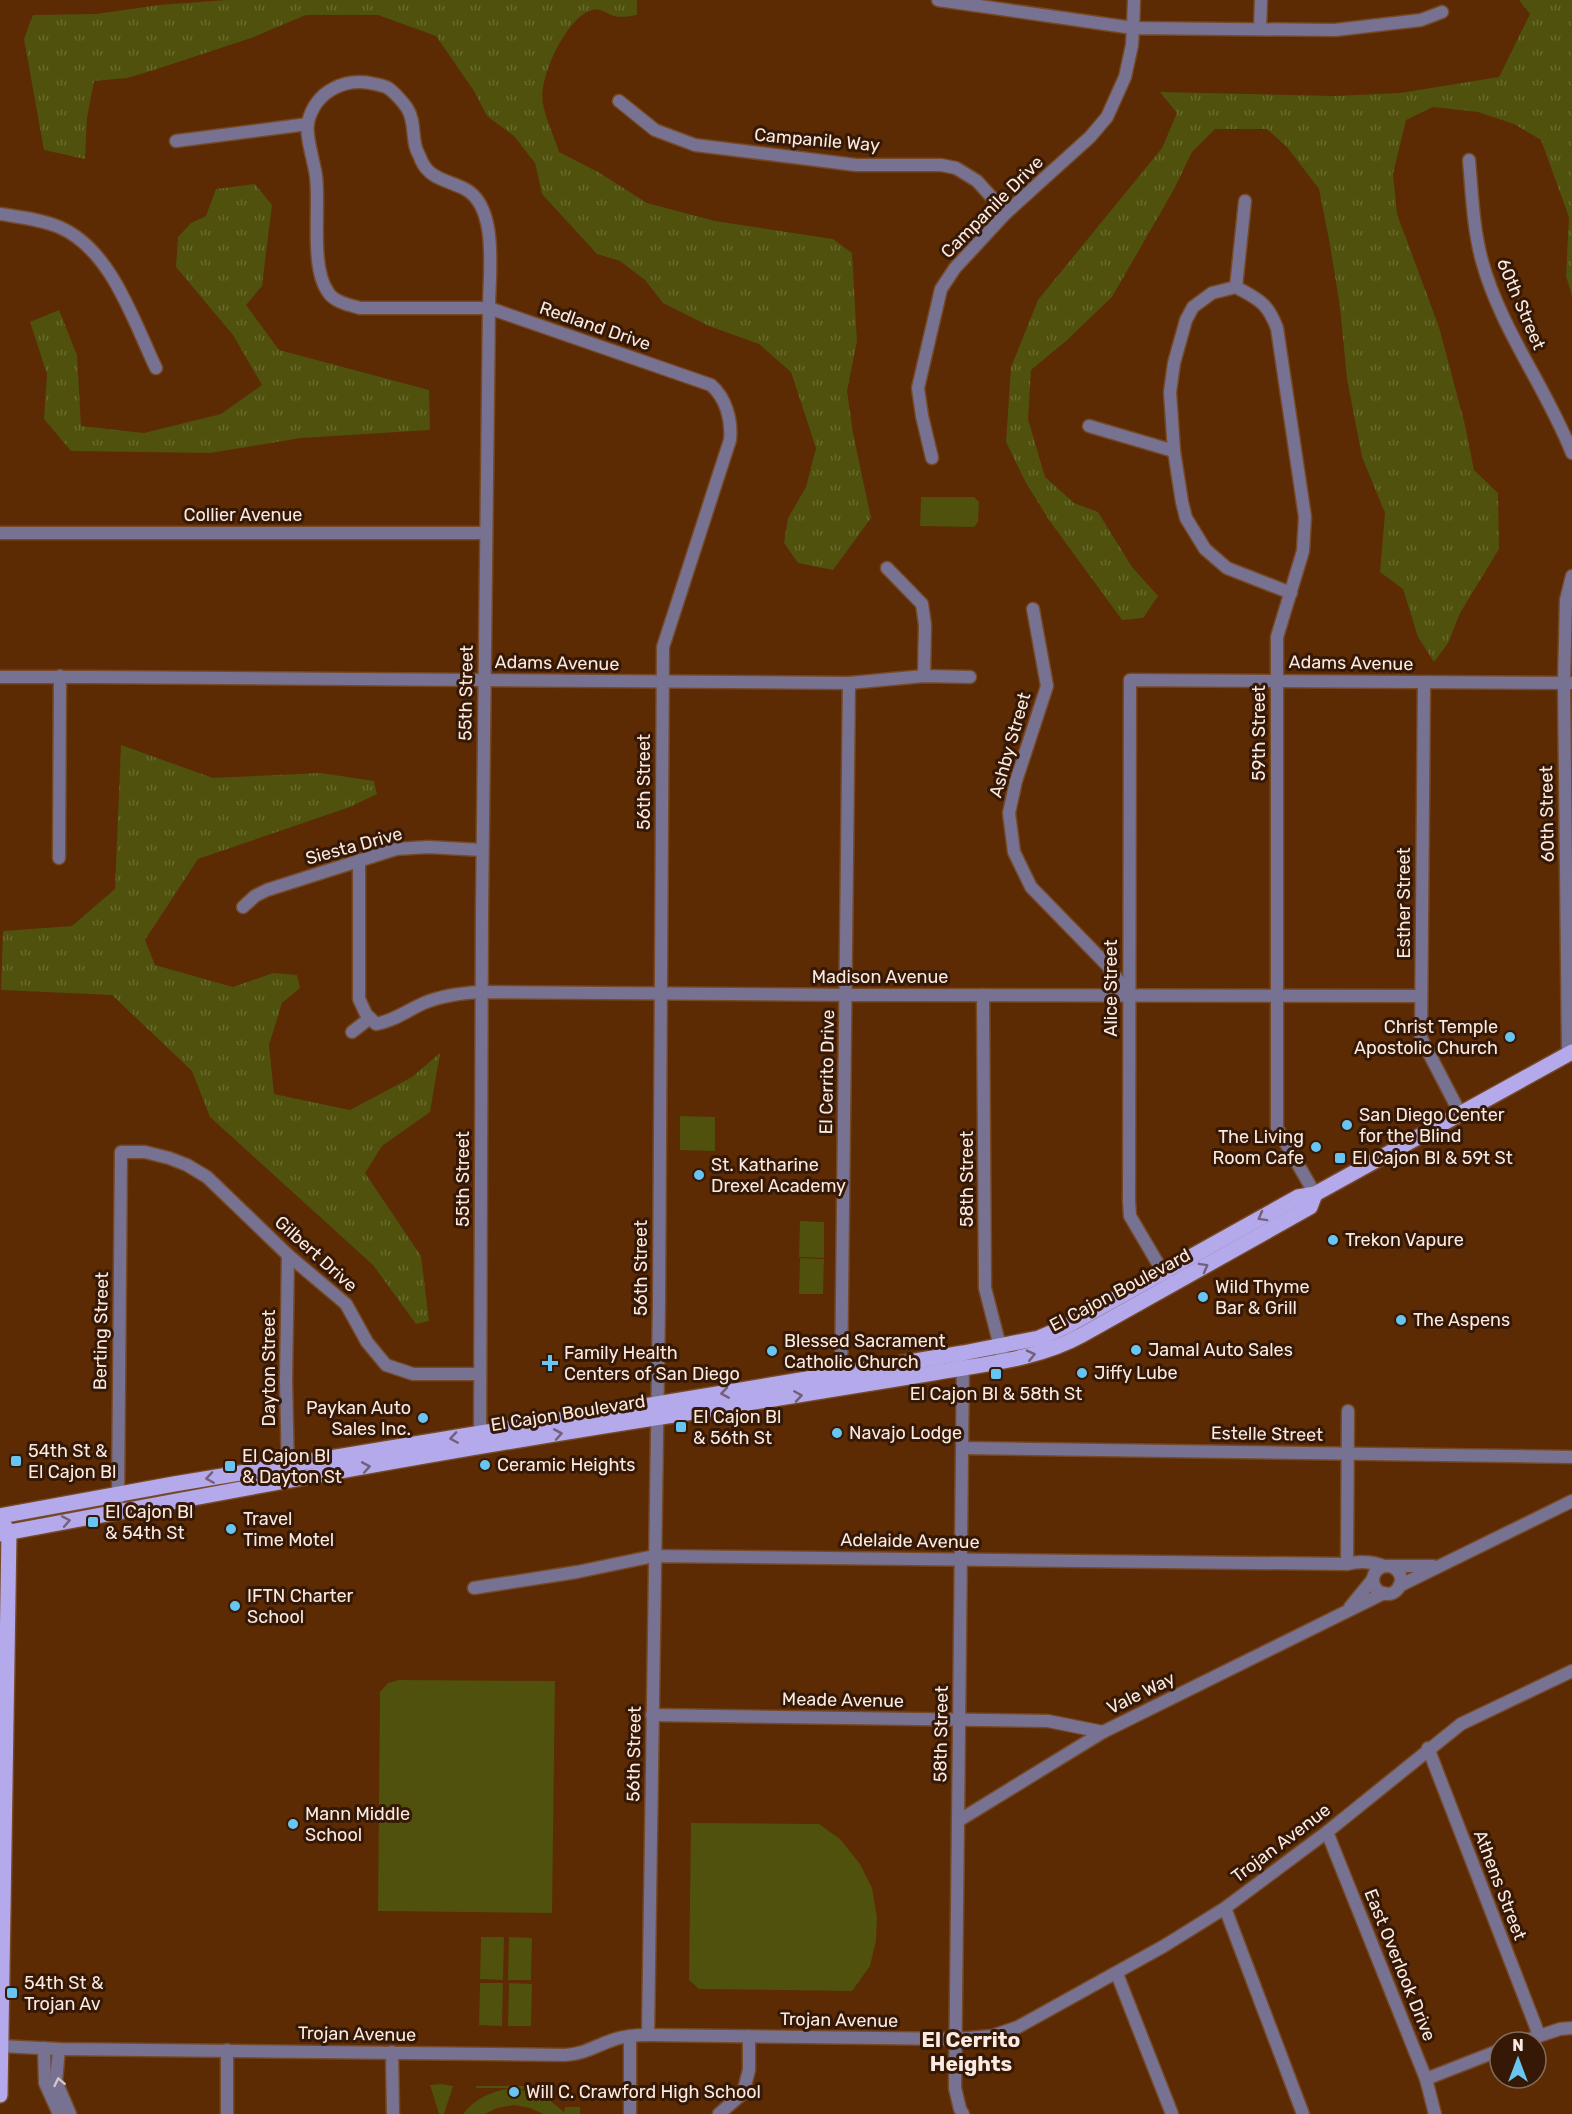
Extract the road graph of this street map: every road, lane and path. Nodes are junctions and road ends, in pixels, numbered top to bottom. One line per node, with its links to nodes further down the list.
1 (938, 0): 5 (street)
2 (1134, 0): 5 (street, Campanile Drive)
3 (1261, 0): 6 (street)
4 (1442, 12): 6 (street)
5 (1133, 28): 6 (street); 12 (street, Campanile Drive)
6 (1260, 29)
7 (619, 101): 12 (street, Campanile Way)
8 (308, 124): 9 (street); 15 (street, Redland Drive); 15 (street, 55th Street)
9 (176, 141)
10 (1469, 160): 19 (street, 60th Street)
11 (1245, 201): 14 (street)
12 (1006, 213): 20 (street, Campanile Drive)
13 (0, 214): 16 (street)
14 (1236, 287): 18 (street); 25 (street, 59th Street)
15 (489, 308): 22 (street, 55th Street); 34 (street, Redland Drive)
16 (156, 368)
17 (1089, 426): 18 (street)
18 (1174, 451): 25 (street)
19 (1572, 453)
20 (932, 458)
21 (0, 532): 22 (street, Collier Avenue)
22 (486, 533): 31 (street, 55th Street)
23 (887, 568): 28 (street)
24 (1572, 576): 37 (street, 60th Street)
25 (1291, 593): 33 (street, 59th Street)
26 (1033, 609): 46 (street, Ashby Street)
27 (60, 676): 30 (street, Adams Avenue); 31 (street, Adams Avenue); 39 (street)
28 (924, 676): 29 (street, Adams Avenue); 36 (street, Adams Avenue)
29 (970, 677)
30 (0, 678)
31 (485, 680): 34 (street, Adams Avenue); 38 (street, 55th Street)
32 (1130, 680): 33 (street, Adams Avenue); 46 (street, Alice Street)
33 (1277, 680): 35 (street, Adams Avenue); 47 (street, 59th Street)
34 (662, 682): 36 (street, Adams Avenue); 43 (street, 56th Street)
35 (1424, 682): 37 (street, Adams Avenue); 48 (street, Esther Street)
36 (849, 683): 44 (street, El Cerrito Drive)
37 (1568, 683): 51 (street, 60th Street)
38 (482, 850): 40 (street, Siesta Drive); 42 (street, 55th Street)
39 (59, 858)
40 (358, 860): 41 (street, Siesta Drive); 49 (street)
41 (243, 907)
42 (481, 992): 43 (street, Madison Avenue); 49 (street, Madison Avenue); 59 (street, 55th Street)
43 (661, 993): 44 (street, Madison Avenue); 61 (street, 56th Street)
44 (846, 995): 45 (street, Madison Avenue); 60 (street, El Cerrito Drive)
45 (983, 995): 46 (street, Madison Avenue); 57 (street, 58th Street)
46 (1129, 995): 47 (street, Madison Avenue); 56 (street, Alice Street)
47 (1276, 996): 48 (street, Madison Avenue); 54 (street, 59th Street)
48 (1421, 996): 52 (street, Esther Street)
49 (370, 1018): 50 (street)
50 (352, 1032)
51 (1571, 1052): 52 (main road, El Cajon Boulevard)
52 (1460, 1113): 54 (main road, El Cajon Boulevard)
53 (121, 1152): 55 (street, Gilbert Drive); 69 (street, Berting Street)
54 (1315, 1194): 56 (main road, El Cajon Boulevard)
55 (288, 1255): 59 (street, Gilbert Drive); 67 (street, Dayton Street)
56 (1167, 1279): 57 (main road, El Cajon Boulevard)
57 (1002, 1354): 58 (main road, El Cajon Boulevard)
58 (963, 1360): 60 (main road, El Cajon Boulevard); 64 (street, 58th Street)
59 (480, 1374): 63 (street, 55th Street)
60 (841, 1382): 61 (main road, El Cajon Boulevard)
61 (657, 1410): 63 (main road, El Cajon Boulevard); 74 (street, 56th Street)
62 (1348, 1411): 65 (street)
63 (479, 1440): 67 (main road, El Cajon Boulevard, one-way to 67); 68 (main road, El Cajon Boulevard, one-way to 63)
64 (962, 1448): 65 (street, Estelle Street); 75 (street, 58th Street)
65 (1348, 1453): 66 (street, Estelle Street); 76 (street)
66 (1572, 1456)
67 (288, 1464): 68 (street, Dayton Street); 69 (main road, El Cajon Boulevard, one-way to 69)
68 (288, 1481): 71 (main road, El Cajon Boulevard)
69 (119, 1495): 71 (street, Berting Street); 72 (main road, El Cajon Boulevard)
70 (1572, 1501): 77 (street, Vale Way)
71 (117, 1511): 73 (main road, El Cajon Boulevard, one-way to 71)
72 (0, 1517): 73 (main road)
73 (4, 1533): 100 (main road)
74 (654, 1556): 75 (street, Adelaide Avenue); 81 (street, Adelaide Avenue); 85 (street, 56th Street)
75 (961, 1560): 76 (street, Adelaide Avenue); 86 (street, 58th Street)
76 (1347, 1564): 78 (street, Adelaide Avenue); 79 (street, Adelaide Avenue)
77 (1440, 1565): 78 (street, Vale Way); 80 (street, Vale Way)
78 (1386, 1566): 79 (street, Vale Way); 80 (street)
79 (1373, 1579): 82 (street); 83 (street, Vale Way)
80 (1399, 1586): 82 (street, Vale Way)
81 (474, 1588)
82 (1384, 1593): 83 (street, Vale Way)
83 (1348, 1610): 87 (street, Vale Way)
84 (1572, 1671): 88 (street, Trojan Avenue)
85 (652, 1715): 86 (street, Meade Avenue); 96 (street, 56th Street)
86 (959, 1720): 87 (street, Meade Avenue); 89 (street, 58th Street)
87 (1103, 1732): 89 (street, Vale Way)
88 (1428, 1748): 90 (street, Trojan Avenue); 94 (street, Athens Street)
89 (958, 1821): 99 (street, 58th Street)
90 (1327, 1832): 91 (street, Trojan Avenue); 106 (street, East Overlook Drive)
91 (1225, 1908): 92 (street, Trojan Avenue); 116 (street)
92 (1117, 1974): 99 (street, Trojan Avenue); 115 (street)
93 (1572, 2028): 95 (street)
94 (1537, 2030)
95 (1548, 2032)
96 (648, 2035): 97 (street, Trojan Avenue); 98 (street, Trojan Avenue)
97 (630, 2036): 104 (street, Trojan Avenue); 112 (street)
98 (750, 2036): 99 (street, Trojan Avenue); 113 (street)
99 (956, 2039): 114 (street, 58th Street)
100 (0, 2046): 101 (street, Trojan Avenue); 107 (main road)
101 (44, 2048): 102 (street, Trojan Avenue); 108 (street)
102 (59, 2049): 103 (street, Trojan Avenue); 109 (street, one-way to 102)
103 (227, 2050): 104 (street, Trojan Avenue); 110 (street)
104 (392, 2052): 111 (street)
105 (1488, 2055): 106 (street)
106 (1426, 2079): 117 (street, East Overlook Drive)
107 (0, 2095)
108 (59, 2114)
109 (70, 2114)
110 (227, 2114)
111 (393, 2114)
112 (630, 2114)
113 (719, 2114)
114 (963, 2114)
115 (1172, 2114)
116 (1303, 2114)
117 (1435, 2114)

